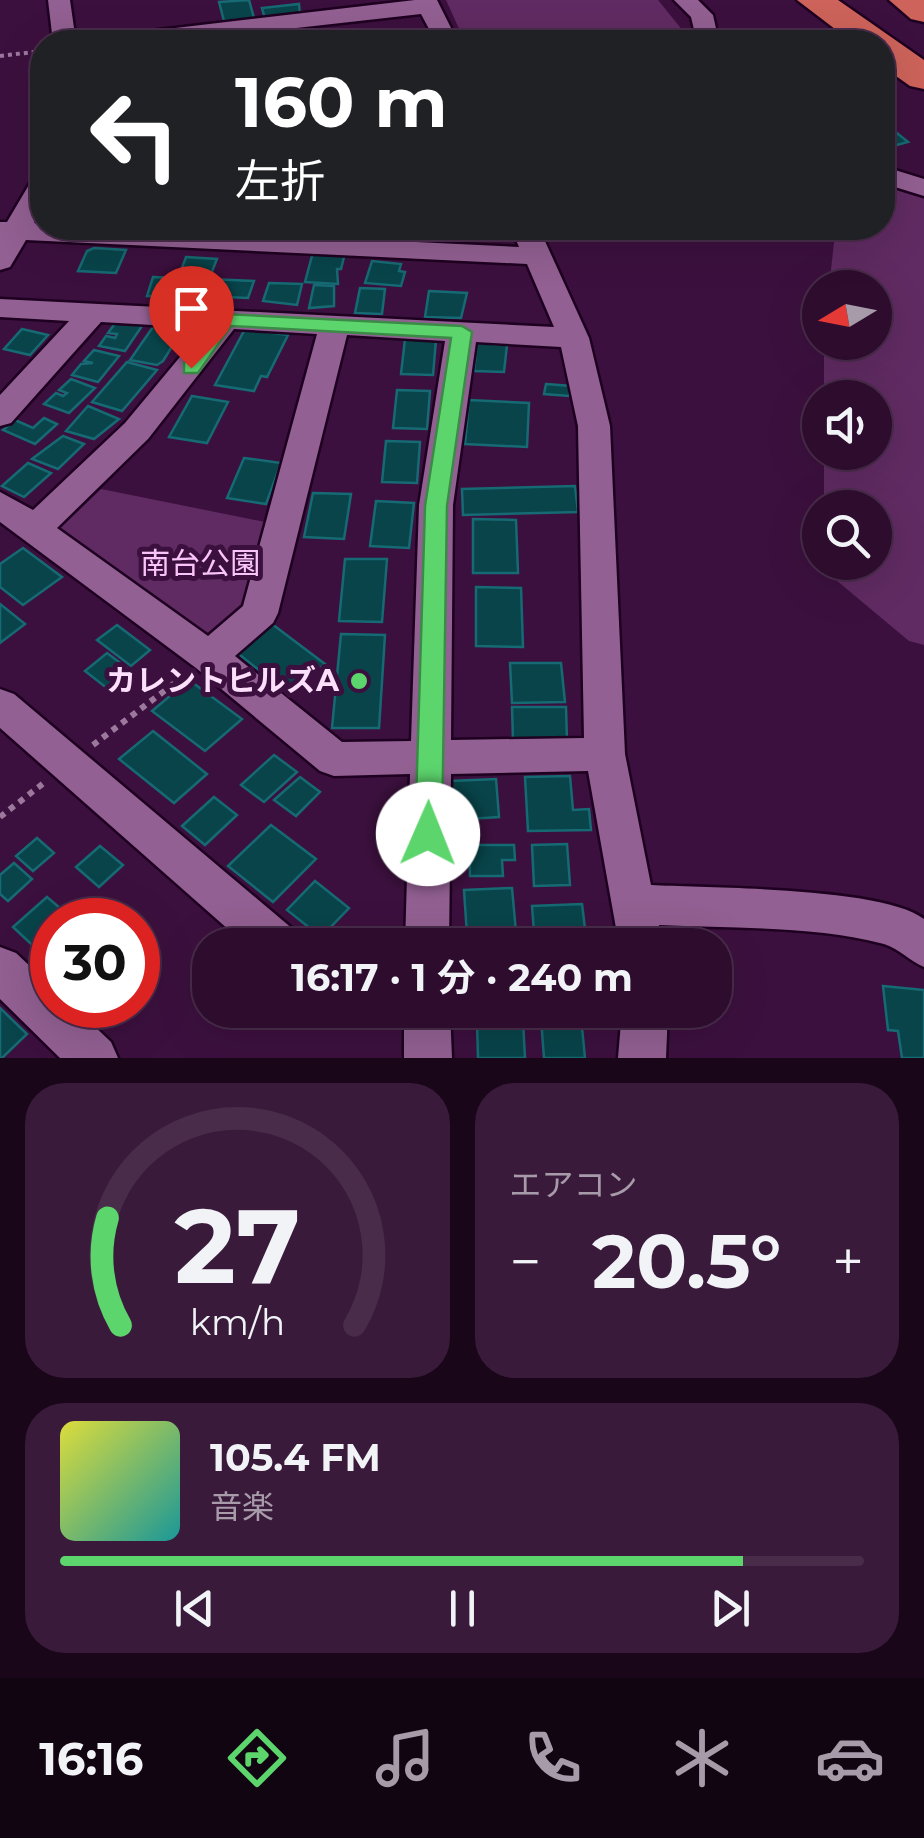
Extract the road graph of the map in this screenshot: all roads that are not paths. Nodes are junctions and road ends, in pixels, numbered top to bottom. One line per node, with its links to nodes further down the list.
1 (59, 0): 8 (street)
2 (685, 0): 11 (street)
3 (815, 0): 12 (highway)
4 (907, 0): 7 (highway)
5 (427, 3): 6 (street); 10 (street)
6 (326, 8): 9 (street)
7 (924, 12)
8 (63, 30)
9 (200, 30)
10 (441, 30)
11 (705, 30)
12 (857, 30)
13 (895, 57): 14 (highway)
14 (924, 78)
15 (895, 178): 16 (street)
16 (924, 188)
17 (30, 202): 18 (street)
18 (10, 231): 22 (street)
19 (366, 240): 21 (street)
20 (529, 240): 21 (street)
21 (535, 256): 28 (street)
22 (0, 261)
23 (0, 308): 24 (street)
24 (93, 313): 25 (street); 29 (street)
25 (225, 320): 26 (street); 31 (street)
26 (334, 326): 27 (street); 32 (street)
27 (462, 332): 28 (street); 35 (street)
28 (574, 338): 34 (street)
29 (0, 415)
30 (0, 504): 31 (street)
31 (33, 529): 32 (street)
32 (209, 657): 35 (street)
33 (0, 705): 37 (street)
34 (606, 754): 35 (street); 36 (street)
35 (429, 760): 38 (street)
36 (637, 924): 39 (street)
37 (258, 928)
38 (427, 928)
39 (924, 946)
40 (0, 968): 43 (street)
41 (427, 1028): 44 (street)
42 (644, 1028): 45 (street)
43 (94, 1058)
44 (428, 1058)
45 (642, 1058)

